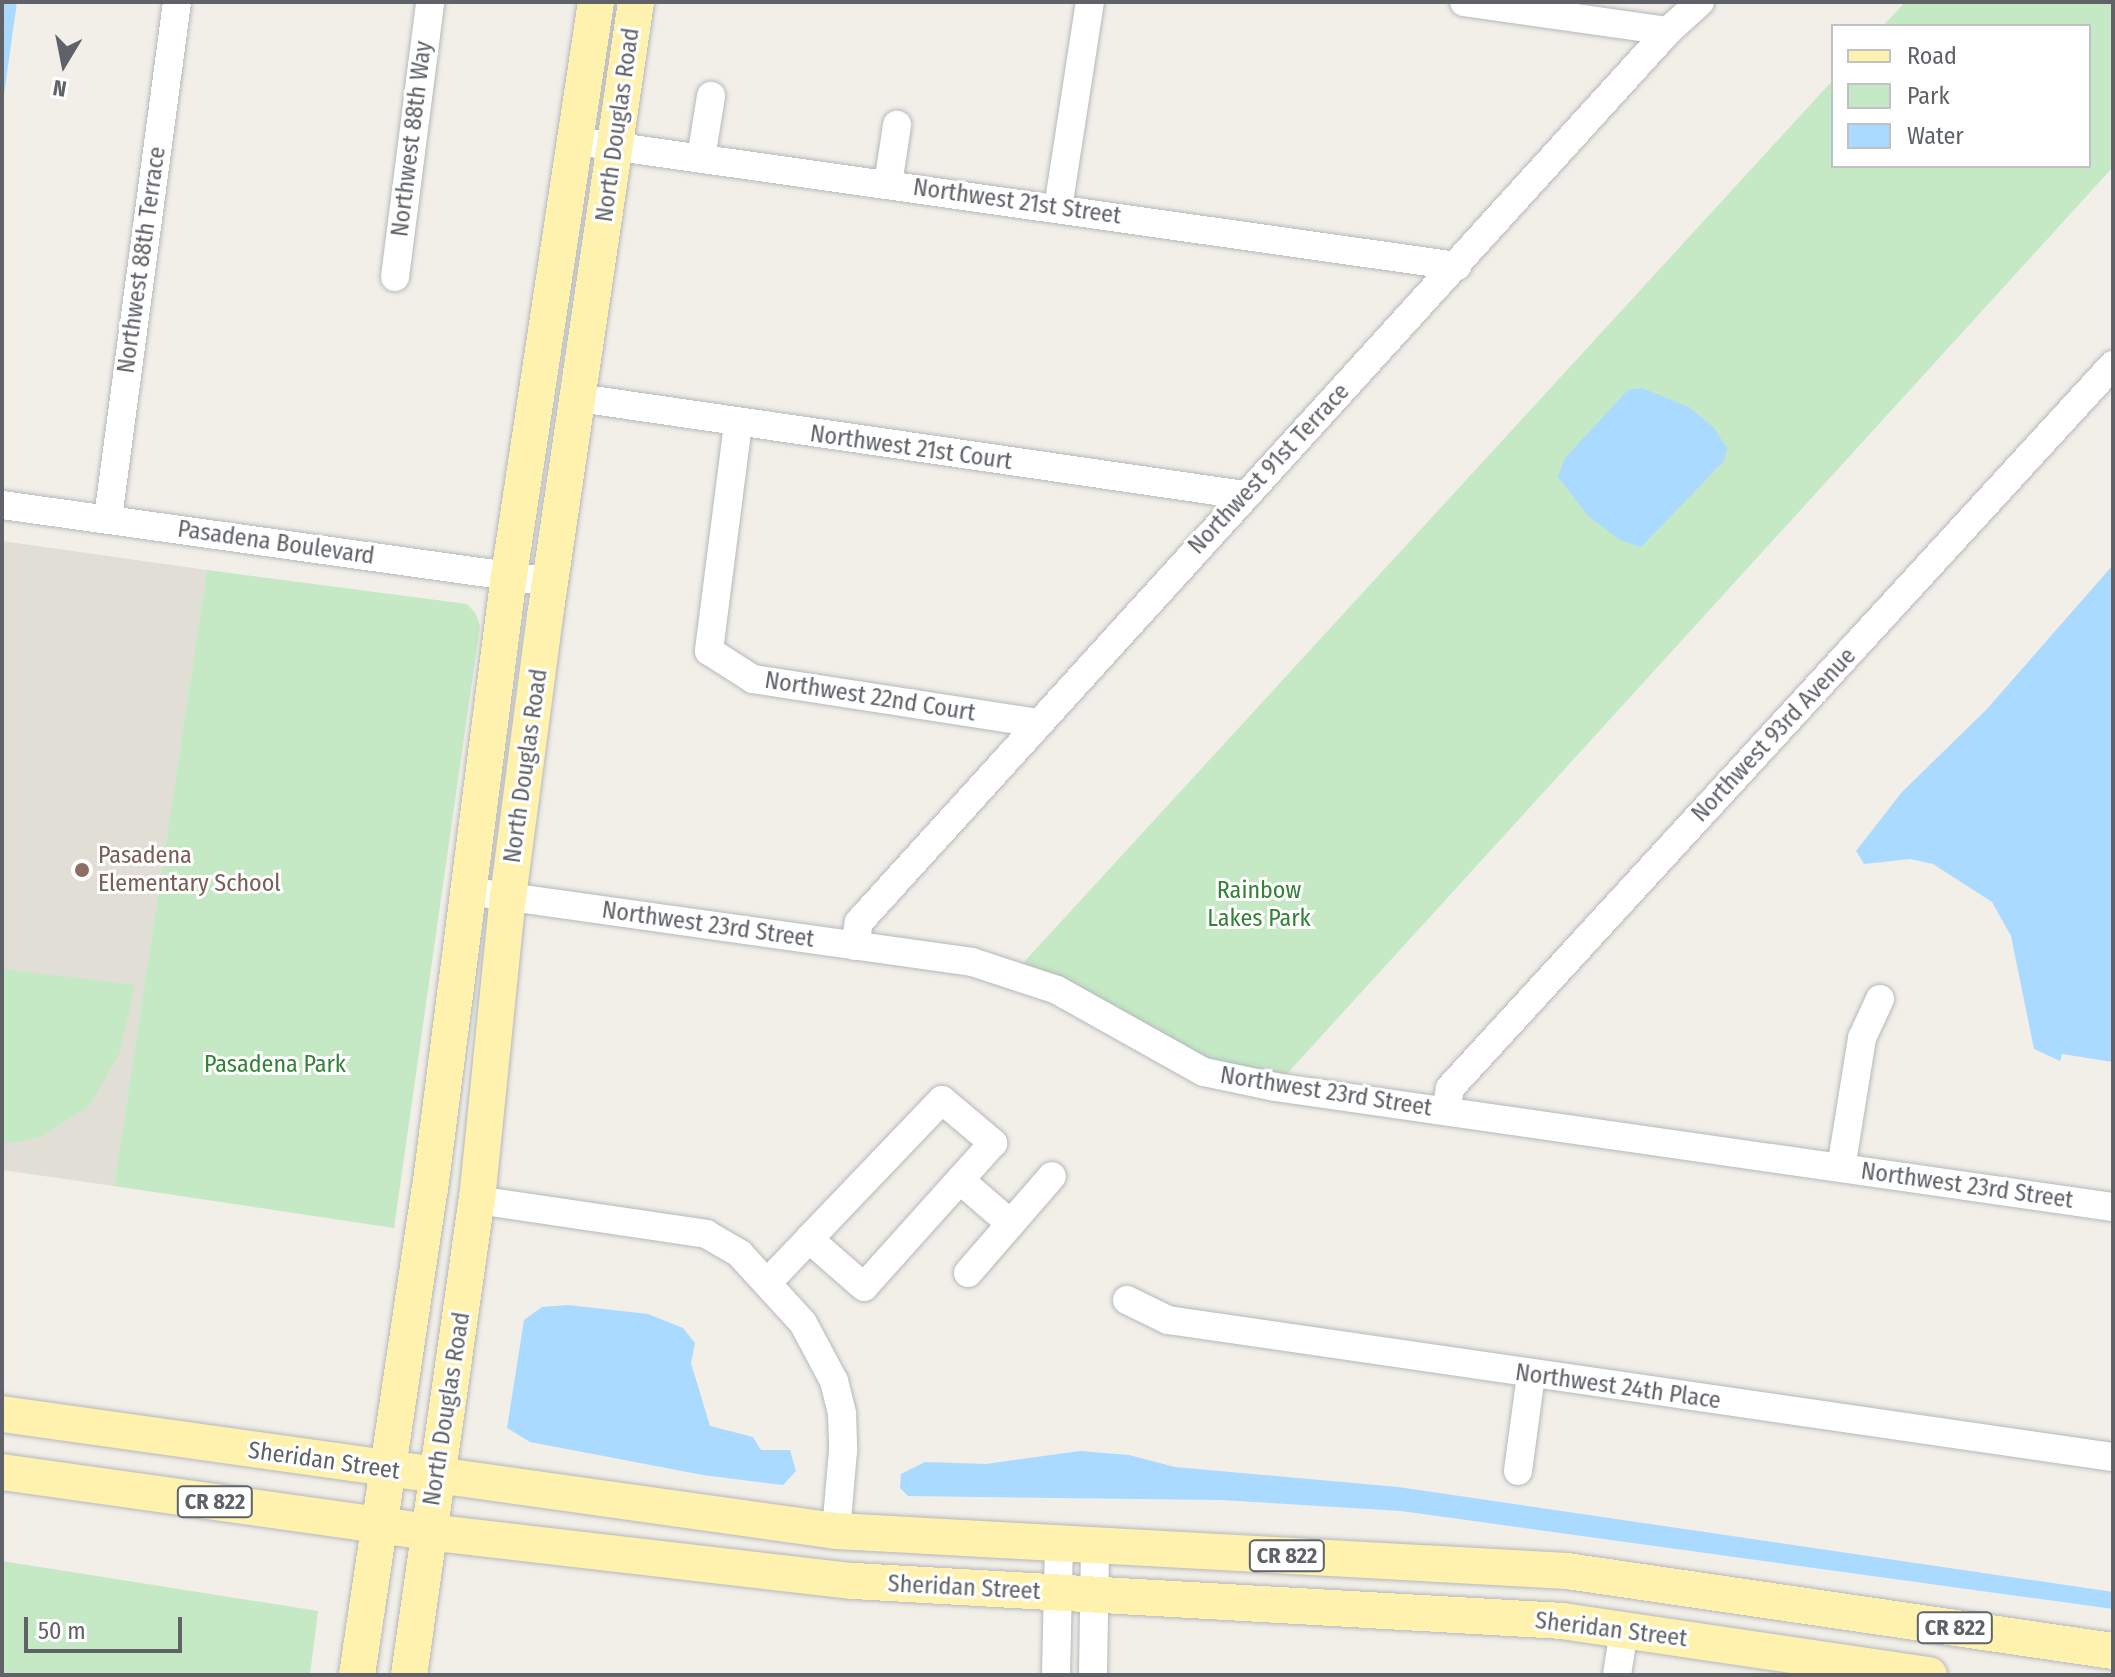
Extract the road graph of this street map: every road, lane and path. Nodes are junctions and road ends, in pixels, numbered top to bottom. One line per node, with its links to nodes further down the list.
1 (177, 2): 23 (street, Northwest 88th Terrace)
2 (430, 2): 17 (street, Northwest 88th Way)
3 (596, 2): 11 (main road, North Douglas Road)
4 (636, 2): 12 (main road, North Douglas Road)
5 (1090, 2): 15 (street)
6 (1464, 2): 8 (street)
7 (1700, 2): 8 (street, Northwest 91st Terrace)
8 (1668, 31): 16 (street, Northwest 91st Terrace)
9 (711, 96): 13 (street)
10 (897, 125): 14 (street)
11 (576, 141): 12 (street, Northwest 21st Street); 24 (main road, North Douglas Road)
12 (615, 147): 13 (street, Northwest 21st Street); 19 (main road, North Douglas Road)
13 (701, 158): 14 (street, Northwest 21st Street)
14 (888, 184): 15 (street, Northwest 21st Street)
15 (1058, 208): 16 (street, Northwest 21st Street)
16 (1457, 266): 21 (street, Northwest 91st Terrace)
17 (395, 277)
18 (2113, 365): 31 (street, Northwest 93rd Avenue)
19 (579, 398): 20 (street, Northwest 21st Court); 25 (main road, North Douglas Road)
20 (738, 424): 21 (street, Northwest 21st Court); 26 (street, Northwest 22nd Court)
21 (1244, 495): 26 (street, Northwest 91st Terrace)
22 (2, 505): 23 (street, Pasadena Boulevard)
23 (108, 518): 24 (street, Pasadena Boulevard)
24 (509, 575): 25 (street, Pasadena Boulevard); 27 (main road, North Douglas Road)
25 (551, 582): 28 (main road, North Douglas Road)
26 (1038, 723): 29 (street, Northwest 91st Terrace)
27 (467, 891): 28 (street, Northwest 23rd Street); 45 (main road, North Douglas Road)
28 (508, 897): 29 (street, Northwest 23rd Street); 35 (main road, North Douglas Road)
29 (855, 946): 31 (street, Northwest 23rd Street)
30 (1880, 999): 32 (street)
31 (1446, 1111): 32 (street, Northwest 23rd Street)
32 (1841, 1168): 36 (street, Northwest 23rd Street)
33 (1052, 1176): 37 (street)
34 (960, 1180): 37 (street); 38 (street); 38 (street)
35 (477, 1200): 40 (street); 48 (main road, North Douglas Road)
36 (2113, 1207)
37 (1011, 1224): 39 (street)
38 (809, 1239): 40 (street)
39 (968, 1273)
40 (767, 1283): 50 (street)
41 (1127, 1300): 42 (street, Northwest 24th Place)
42 (1531, 1375): 44 (street, Northwest 24th Place); 46 (street)
43 (2, 1414): 45 (main road, Sheridan Street / CR 822)
44 (2113, 1457)
45 (387, 1470): 48 (main road, Sheridan Street / CR 822); 49 (main road, North Douglas Road)
46 (1518, 1471)
47 (2, 1472): 49 (main road, Sheridan Street / CR 822)
48 (438, 1477): 50 (main road, Sheridan Street / CR 822); 51 (main road, North Douglas Road)
49 (377, 1525): 51 (main road, Sheridan Street / CR 822); 59 (main road, North Douglas Road)
50 (836, 1531): 52 (main road, Sheridan Street / CR 822)
51 (428, 1532): 54 (main road, Sheridan Street / CR 822); 60 (main road, North Douglas Road)
52 (1059, 1543): 53 (main road, Sheridan Street / CR 822); 54 (street)
53 (1095, 1545): 55 (street); 57 (main road, Sheridan Street / CR 822)
54 (1058, 1593): 55 (main road, Sheridan Street / CR 822); 61 (street)
55 (1094, 1595): 56 (main road, Sheridan Street / CR 822); 62 (street)
56 (1624, 1630): 58 (main road, Sheridan Street / CR 822); 63 (street)
57 (2113, 1651)
58 (1789, 1655): 64 (main road); 65 (main road, Sheridan Street / CR 822)
59 (357, 1675)
60 (409, 1675)
61 (1056, 1675)
62 (1093, 1675)
63 (1617, 1675)
64 (1856, 1675)
65 (1929, 1675)

